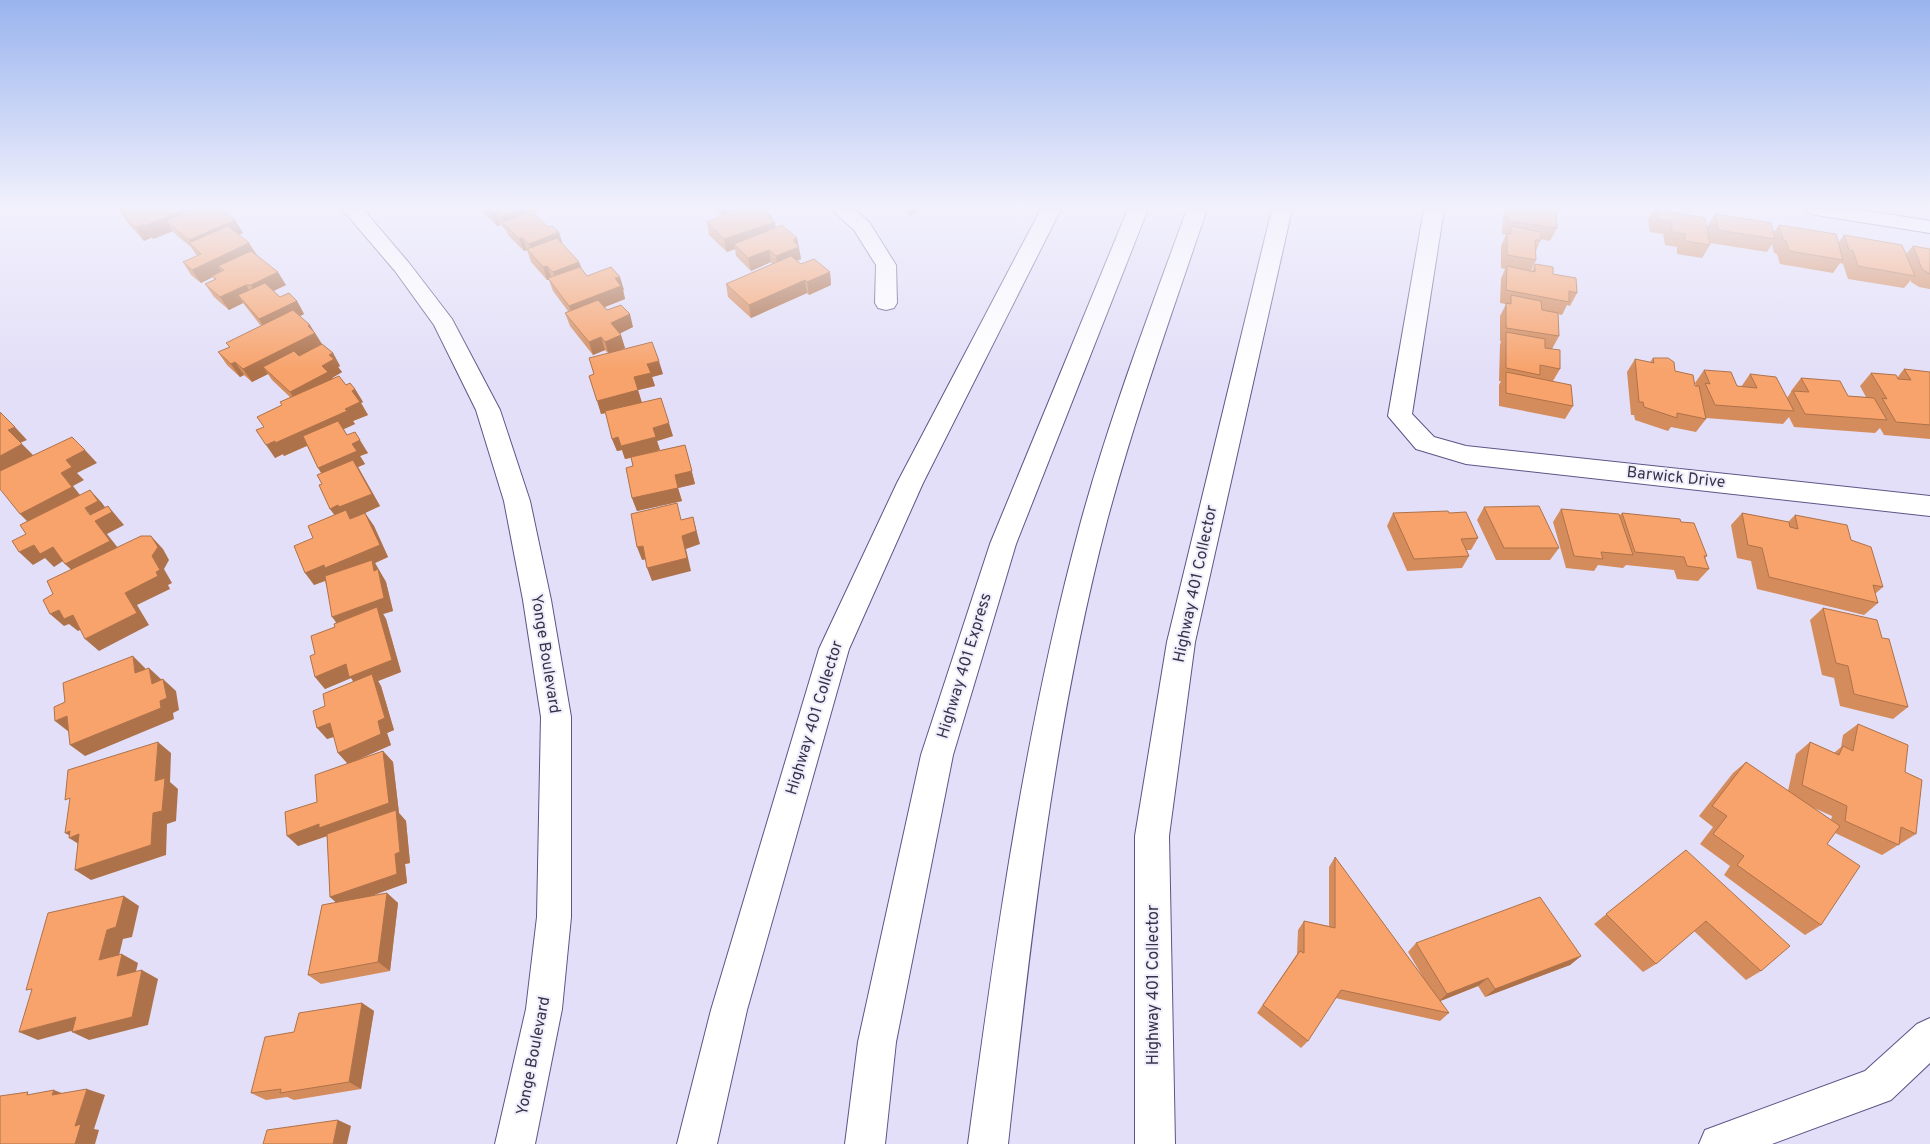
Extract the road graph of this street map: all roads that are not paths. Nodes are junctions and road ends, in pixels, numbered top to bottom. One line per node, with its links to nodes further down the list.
1 (398, 262): 11 (main road, Yonge Boulevard)
2 (884, 262): 8 (main road)
3 (1023, 262): 12 (main road, Highway 401 Collector)
4 (1116, 262): 13 (main road, Highway 401 Express)
5 (1179, 262): 14 (main road)
6 (1270, 262): 15 (main road, Highway 401 Collector)
7 (1425, 262): 9 (main road, Barwick Drive)
8 (886, 303)
9 (1929, 509)
10 (1930, 1037): 16 (main road)
11 (516, 1144)
12 (696, 1144)
13 (865, 1144)
14 (988, 1144)
15 (1155, 1144)
16 (1718, 1144)

